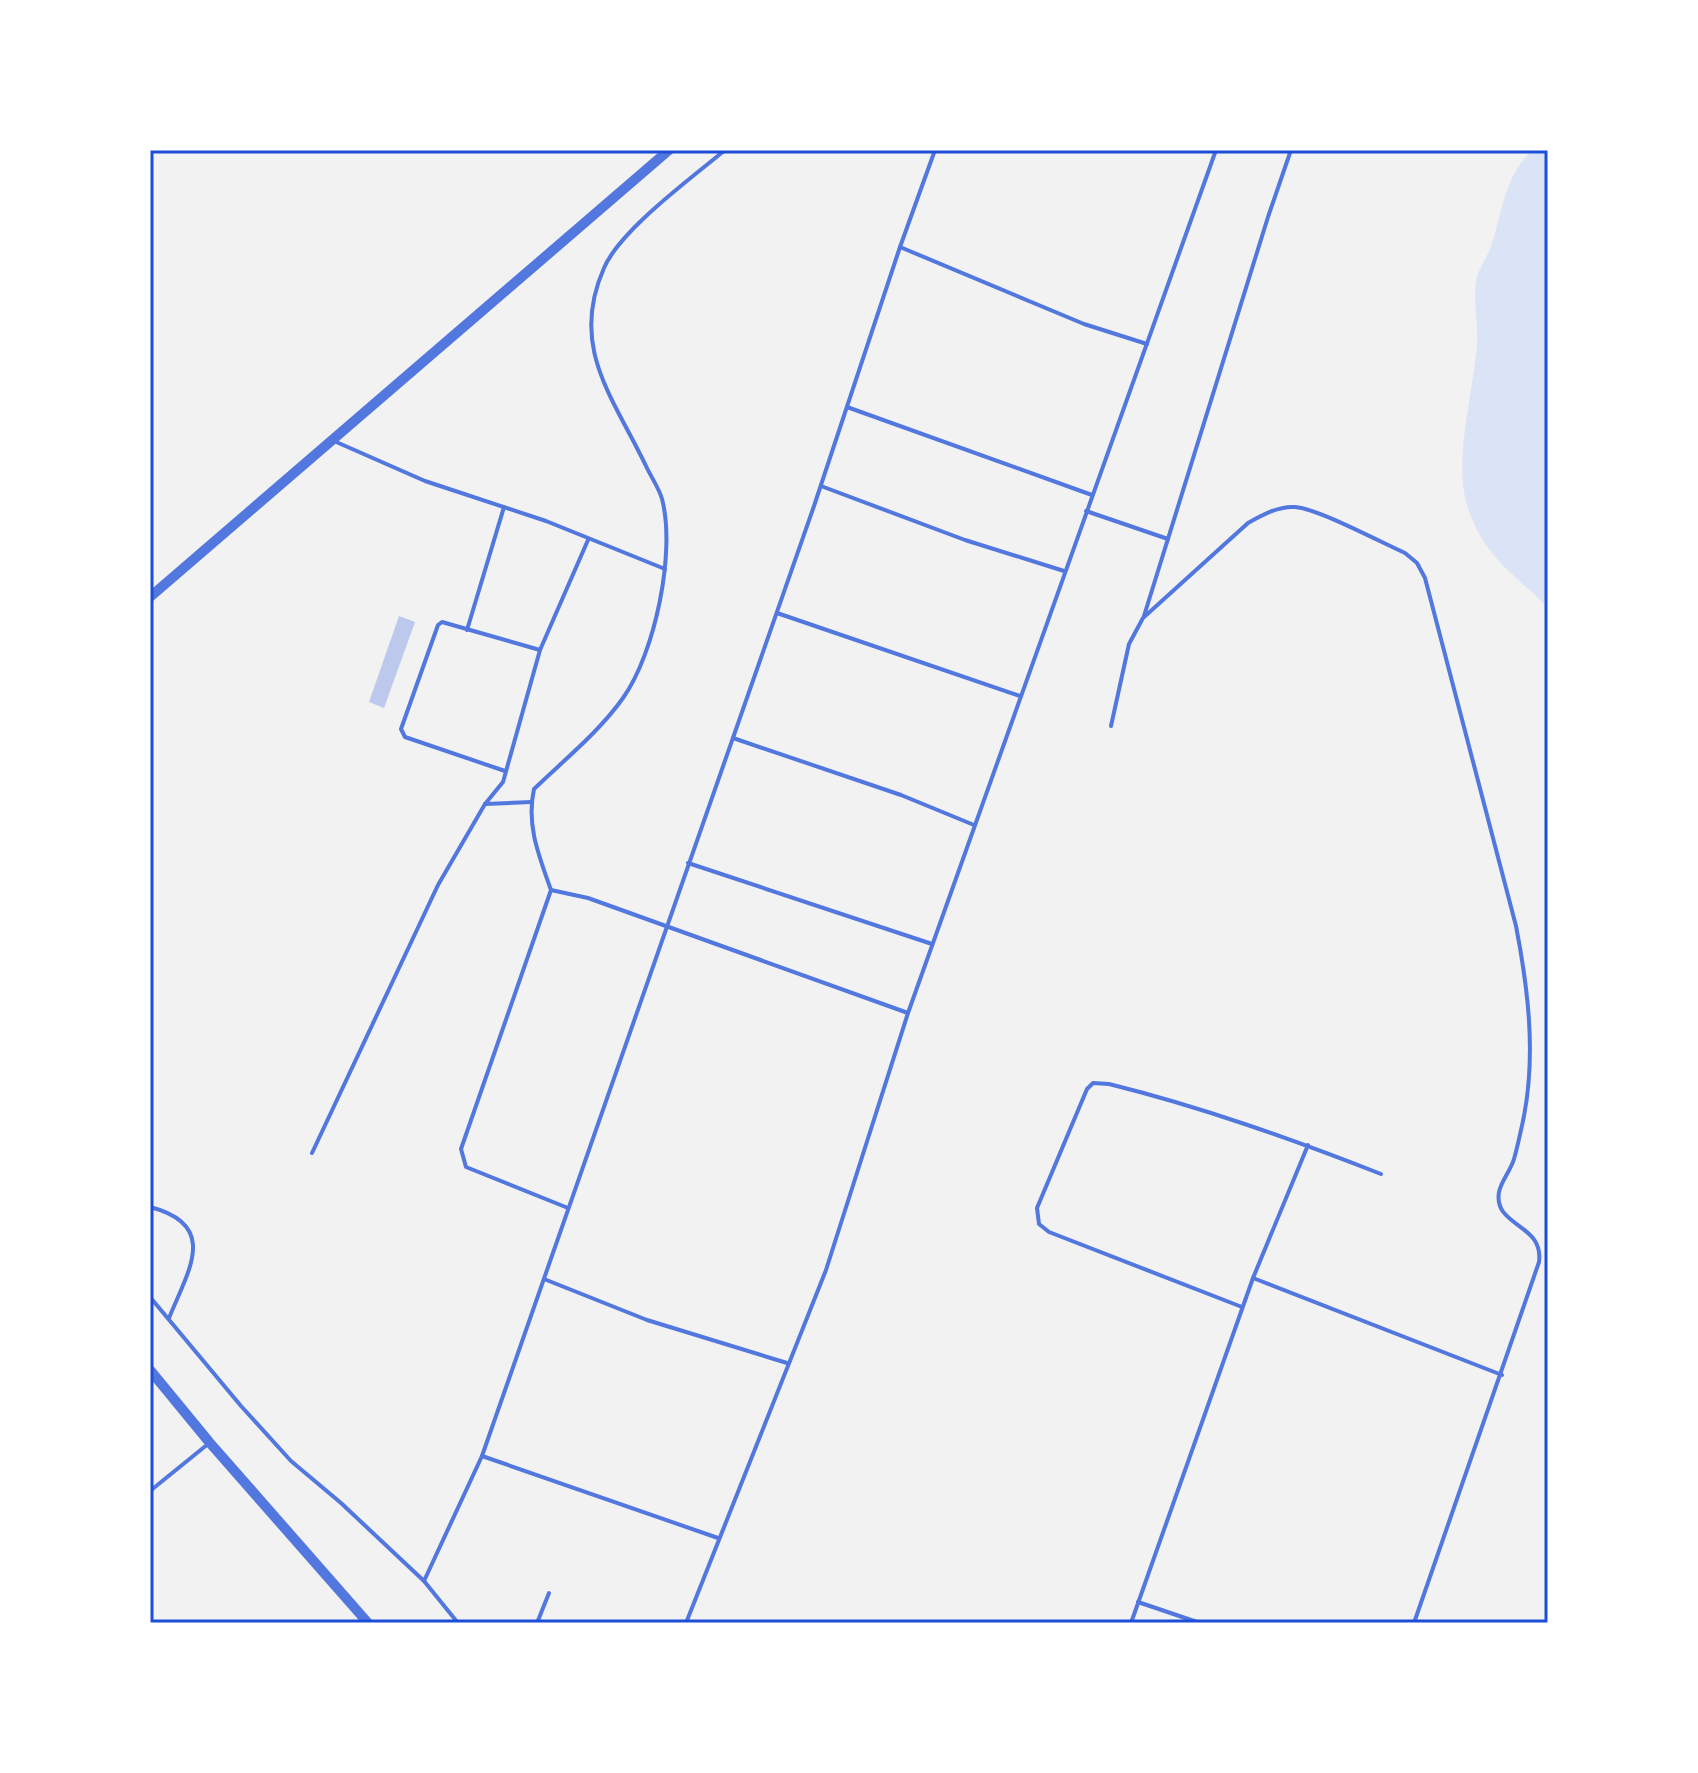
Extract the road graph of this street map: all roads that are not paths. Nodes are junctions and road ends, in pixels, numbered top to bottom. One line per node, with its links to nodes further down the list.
1 (669, 150): 9 (street)
2 (725, 150): 16 (lane)
3 (935, 150): 6 (lane)
4 (1216, 150): 7 (lane)
5 (1291, 150): 14 (lane)
6 (900, 247): 7 (lane); 8 (lane)
7 (1147, 344): 11 (lane)
8 (847, 407): 10 (lane); 11 (lane)
9 (332, 440): 12 (lane); 18 (street)
10 (821, 486): 17 (lane); 19 (lane)
11 (1092, 495): 13 (lane)
12 (504, 507): 15 (lane); 21 (lane)
13 (1086, 511): 14 (lane); 17 (lane)
14 (1168, 539): 20 (lane)
15 (588, 540): 16 (lane); 22 (lane)
16 (666, 569): 27 (lane)
17 (1064, 571): 23 (lane)
18 (150, 597)
19 (777, 613): 23 (lane); 25 (lane)
20 (1143, 618): 24 (lane); 47 (lane)
21 (467, 630): 22 (lane); 26 (lane)
22 (540, 650): 26 (lane)
23 (1020, 696): 29 (lane)
24 (1111, 726)
25 (733, 738): 29 (lane); 30 (lane)
26 (506, 772): 28 (lane)
27 (531, 802): 28 (lane); 31 (lane)
28 (485, 804): 36 (lane)
29 (974, 825): 33 (lane)
30 (688, 863): 32 (lane); 33 (lane)
31 (551, 890): 32 (lane); 39 (lane)
32 (665, 928): 34 (lane); 39 (lane)
33 (932, 944): 34 (lane)
34 (908, 1013): 45 (lane)
35 (1308, 1145): 37 (lane); 40 (lane); 43 (lane)
36 (312, 1153)
37 (1381, 1174)
38 (150, 1207): 44 (lane)
39 (568, 1208): 41 (lane)
40 (1253, 1278): 43 (lane); 47 (lane)
41 (544, 1279): 45 (lane); 49 (lane)
42 (150, 1297): 44 (lane)
43 (1242, 1307): 54 (lane)
44 (169, 1319): 52 (lane)
45 (787, 1363): 51 (lane)
46 (150, 1370): 48 (street)
47 (1502, 1375): 61 (lane)
48 (210, 1443): 50 (lane); 55 (street)
49 (482, 1456): 51 (lane); 52 (lane)
50 (150, 1491)
51 (718, 1538): 58 (lane)
52 (424, 1581): 56 (lane)
53 (549, 1593): 57 (lane)
54 (1138, 1602): 59 (lane); 60 (lane)
55 (368, 1623)
56 (458, 1623)
57 (537, 1623)
58 (686, 1623)
59 (1131, 1623)
60 (1200, 1623)
61 (1414, 1623)

